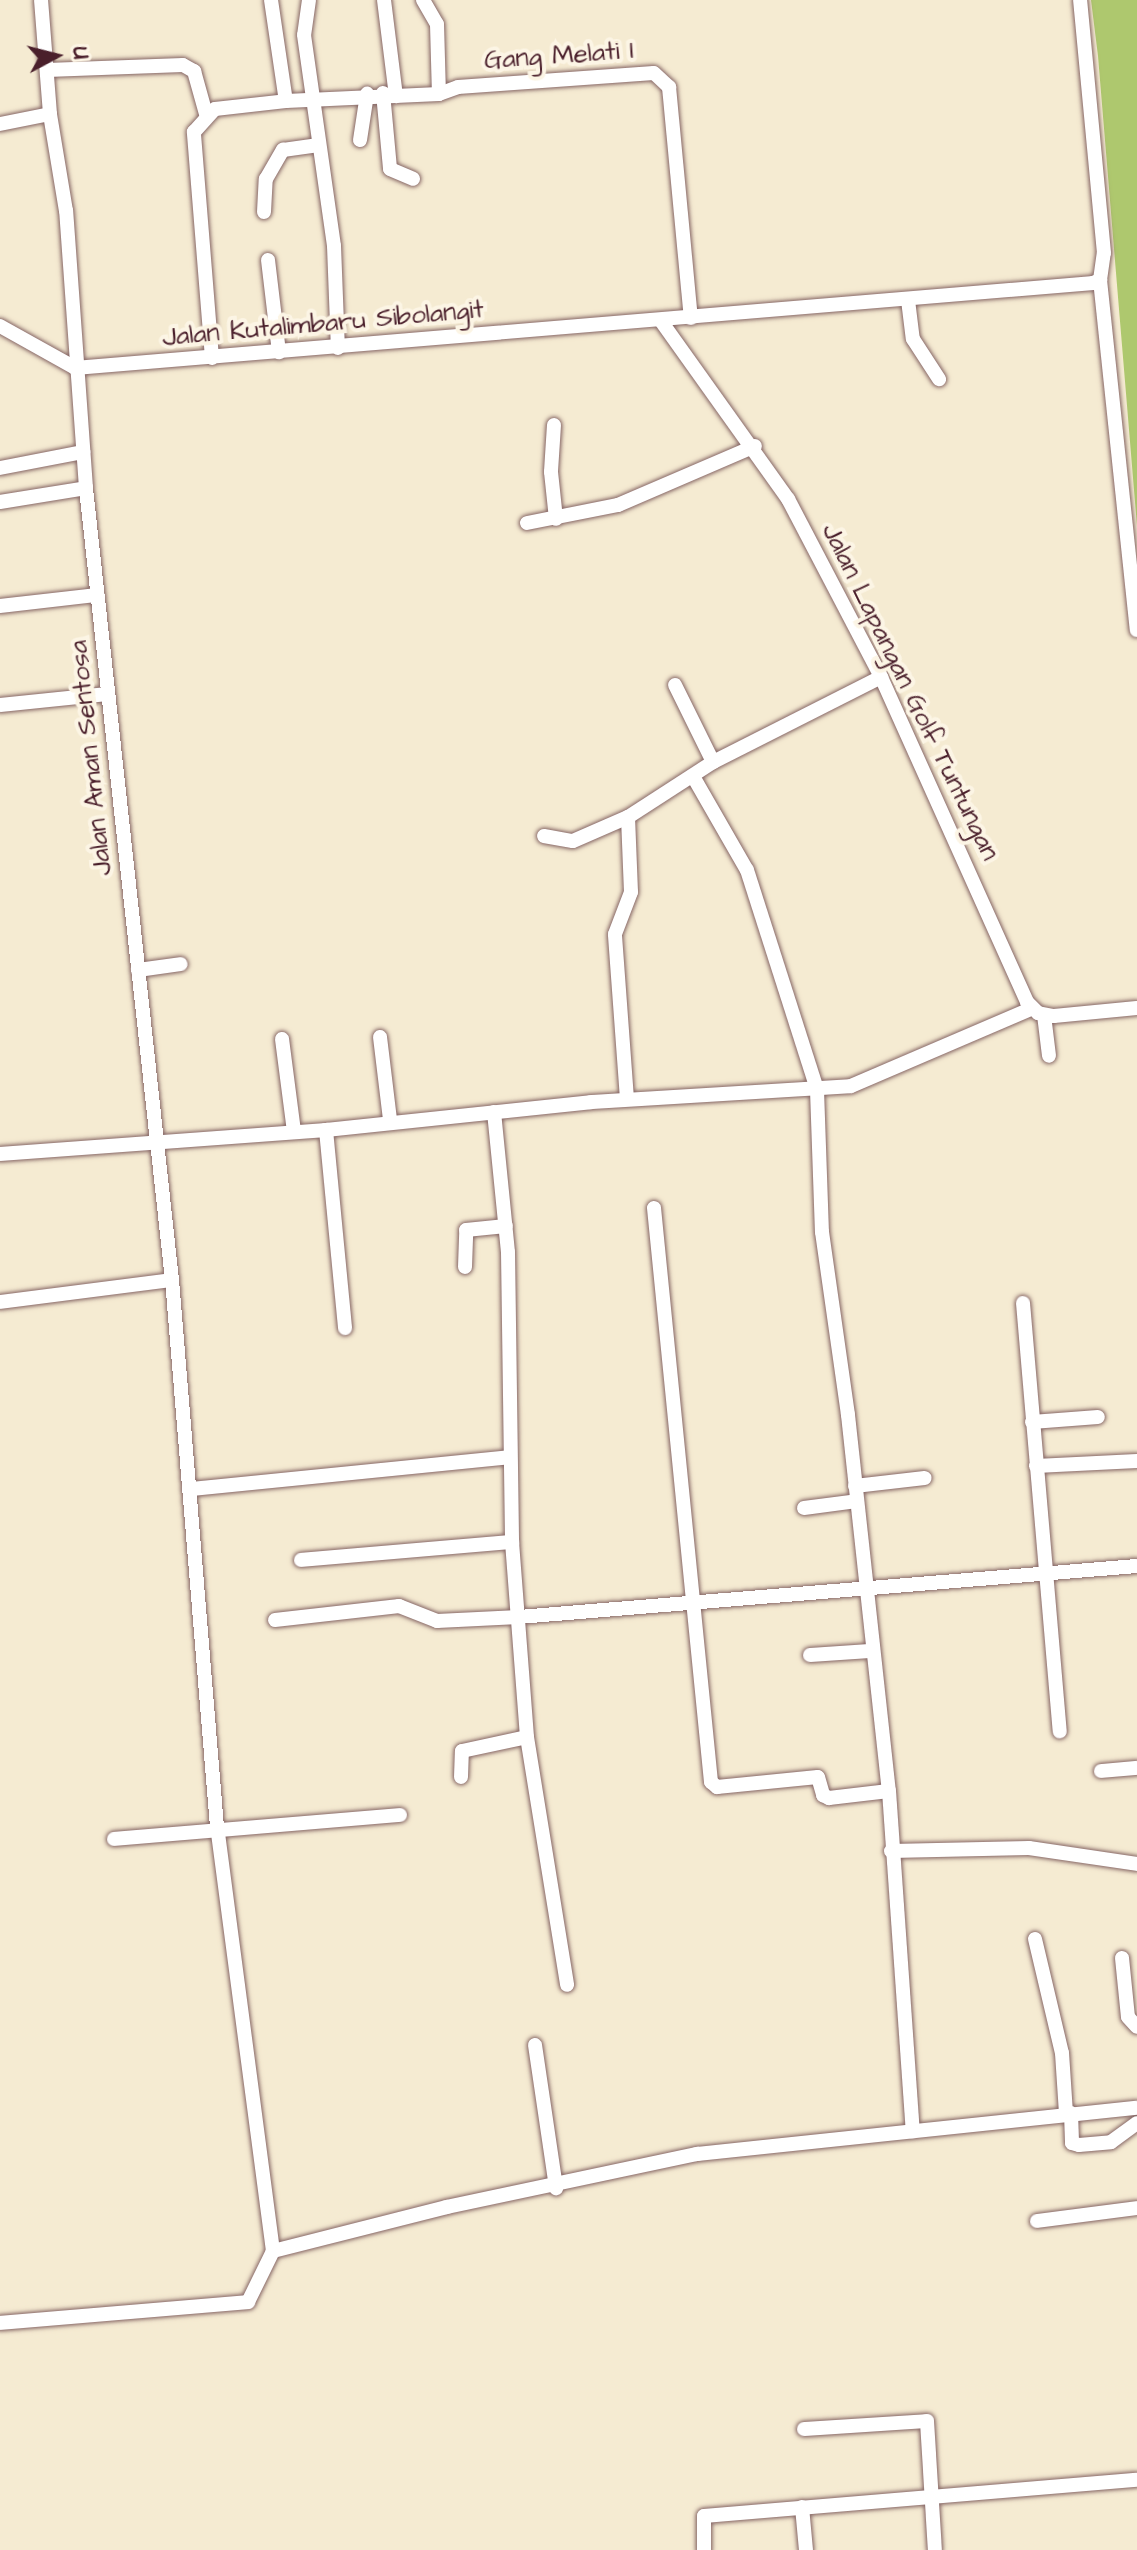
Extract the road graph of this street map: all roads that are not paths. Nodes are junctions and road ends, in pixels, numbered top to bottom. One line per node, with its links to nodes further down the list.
1 (41, 0): 7 (street, Jalan Aman Sentosa)
2 (271, 0): 11 (street)
3 (309, 0): 10 (street)
4 (384, 0): 9 (street)
5 (423, 0): 8 (street)
6 (1080, 0): 20 (street)
7 (47, 70): 12 (street, Jalan Aman Sentosa); 13 (street)
8 (439, 94): 9 (street, Gang Melati I); 22 (street, Gang Melati I)
9 (382, 95): 10 (street, Gang Melati I); 15 (street); 17 (street)
10 (313, 99): 11 (street, Gang Melati I); 16 (street)
11 (286, 101): 13 (street, Gang Melati I)
12 (50, 114): 14 (street); 28 (street, Jalan Aman Sentosa)
13 (206, 114): 27 (street)
14 (0, 124)
15 (360, 140)
16 (319, 145): 18 (street); 25 (street)
17 (413, 179)
18 (264, 212)
19 (268, 260): 26 (street)
20 (1100, 280): 21 (street, Jalan Kutalimbaru Sibolangit); 40 (street)
21 (908, 300): 22 (street, Jalan Kutalimbaru Sibolangit); 29 (street)
22 (691, 318): 23 (street, Jalan Kutalimbaru Sibolangit)
23 (661, 321): 25 (street, Jalan Kutalimbaru Sibolangit); 31 (street, Jalan Lapangan Golf Tuntungan)
24 (0, 326): 28 (street)
25 (338, 348): 26 (street, Jalan Kutalimbaru Sibolangit)
26 (279, 352): 27 (street, Jalan Kutalimbaru Sibolangit)
27 (212, 358): 28 (street, Jalan Kutalimbaru Sibolangit)
28 (75, 368): 32 (street, Jalan Aman Sentosa)
29 (939, 379)
30 (554, 425): 36 (street)
31 (755, 446): 36 (street); 41 (street, Jalan Lapangan Golf Tuntungan)
32 (83, 452): 33 (street); 34 (street, Jalan Aman Sentosa)
33 (0, 468)
34 (86, 488): 35 (street); 38 (street, Jalan Aman Sentosa)
35 (0, 502)
36 (556, 519): 37 (street)
37 (527, 523)
38 (97, 595): 39 (street); 43 (street, Jalan Aman Sentosa)
39 (0, 606)
40 (1137, 630)
41 (881, 677): 45 (street); 52 (street, Jalan Lapangan Golf Tuntungan)
42 (675, 685): 45 (street)
43 (107, 694): 44 (street); 50 (street, Jalan Aman Sentosa)
44 (0, 705)
45 (713, 762): 46 (street)
46 (694, 778): 47 (street); 56 (street)
47 (628, 817): 48 (street); 57 (street)
48 (544, 836)
49 (181, 964): 50 (street)
50 (138, 970): 62 (street, Jalan Aman Sentosa)
51 (1137, 1008): 52 (street)
52 (1038, 1012): 55 (street, Jalan Lapangan Golf Tuntungan); 56 (street)
53 (380, 1037): 59 (street)
54 (282, 1039): 61 (street)
55 (1049, 1056)
56 (817, 1090): 57 (street); 78 (street)
57 (627, 1099): 58 (street)
58 (494, 1112): 59 (street); 65 (street)
59 (390, 1120): 60 (street)
60 (326, 1130): 61 (street); 70 (street)
61 (294, 1131): 62 (street)
62 (157, 1143): 63 (street); 67 (street, Jalan Aman Sentosa)
63 (0, 1154)
64 (654, 1208): 85 (street)
65 (506, 1226): 66 (street); 73 (street)
66 (465, 1267)
67 (172, 1280): 68 (street); 77 (street, Jalan Aman Sentosa)
68 (0, 1302)
69 (1023, 1303): 72 (street)
70 (345, 1328)
71 (1098, 1417): 72 (street)
72 (1032, 1422): 75 (street)
73 (509, 1457): 77 (street); 80 (street)
74 (1137, 1461): 75 (street)
75 (1036, 1466): 83 (street)
76 (925, 1478): 78 (street)
77 (191, 1489): 97 (street, Jalan Aman Sentosa)
78 (856, 1494): 79 (street); 84 (street)
79 (804, 1508)
80 (512, 1542): 81 (street); 86 (street)
81 (301, 1560)
82 (1137, 1566): 83 (street)
83 (1045, 1574): 84 (street); 90 (street)
84 (864, 1586): 85 (street); 88 (street)
85 (692, 1600): 86 (street); 95 (street)
86 (519, 1617): 87 (street); 91 (street)
87 (275, 1620)
88 (870, 1651): 89 (street); 95 (street)
89 (810, 1655)
90 (1060, 1731)
91 (527, 1737): 94 (street); 103 (street)
92 (1137, 1768): 93 (street)
93 (1101, 1771)
94 (461, 1777)
95 (889, 1791): 99 (street)
96 (400, 1815): 97 (street)
97 (217, 1827): 98 (street); 113 (street, Jalan Aman Sentosa)
98 (114, 1839)
99 (891, 1851): 100 (street); 109 (street)
100 (1137, 1864)
101 (1035, 1939): 107 (street)
102 (1122, 1958): 104 (street)
103 (567, 1985)
104 (1137, 2027)
105 (535, 2045): 110 (street)
106 (1137, 2108): 107 (street)
107 (1069, 2113): 108 (street); 109 (street)
108 (1137, 2123)
109 (913, 2131): 110 (street)
110 (556, 2188): 113 (street)
111 (1137, 2208): 112 (street)
112 (1037, 2221)
113 (273, 2251): 114 (street)
114 (0, 2323)
115 (804, 2429): 117 (street)
116 (1137, 2480): 117 (street)
117 (930, 2495): 118 (street); 121 (street)
118 (802, 2507): 119 (street); 120 (street)
119 (704, 2550)
120 (806, 2550)
121 (935, 2550)

